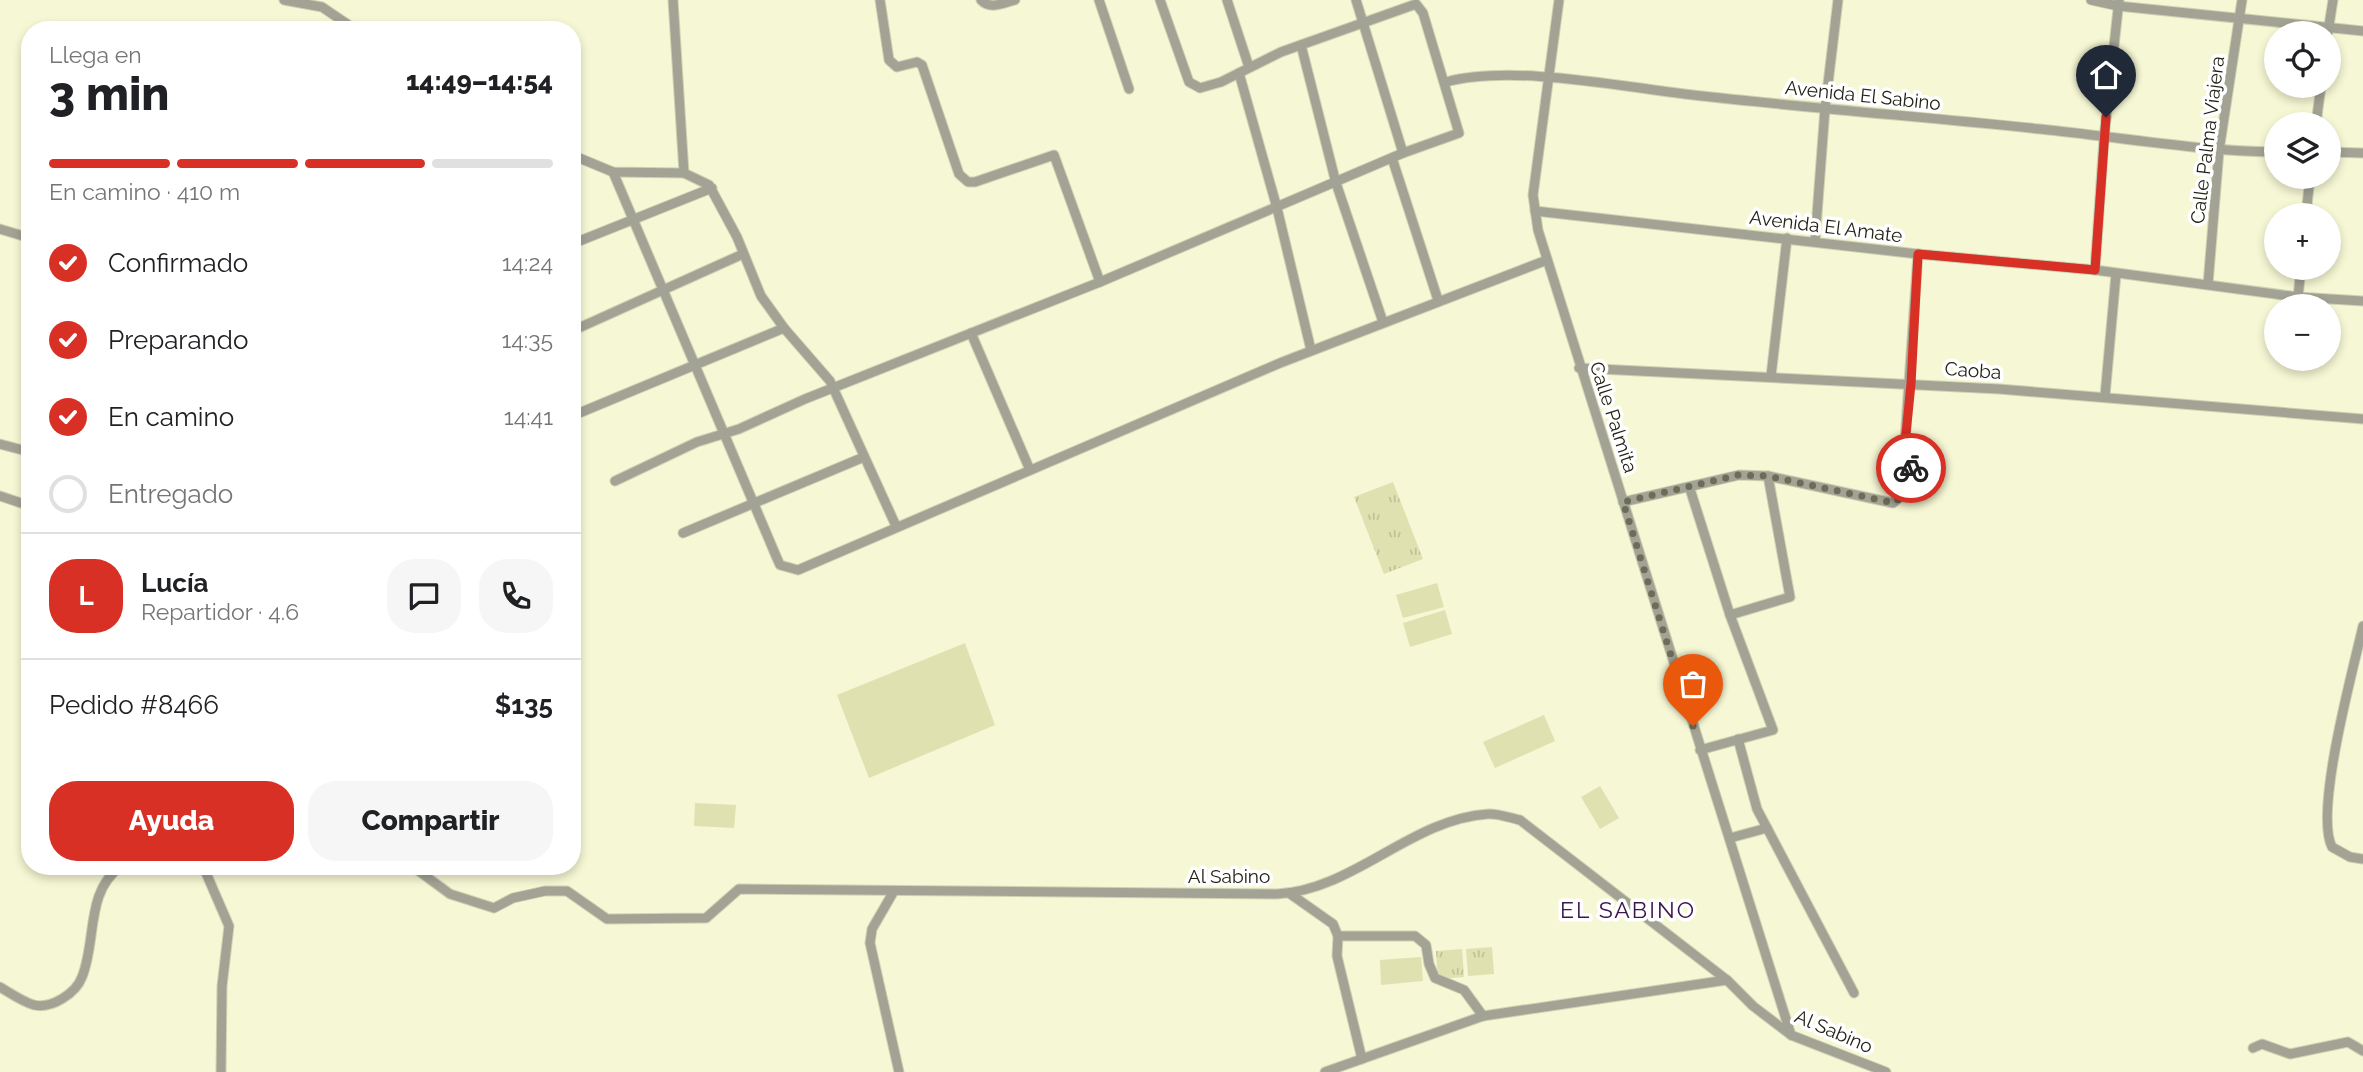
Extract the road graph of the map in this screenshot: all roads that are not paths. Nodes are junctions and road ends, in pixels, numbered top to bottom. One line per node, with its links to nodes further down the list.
1 (284, 0): 17 (street)
2 (673, 0): 39 (street)
3 (880, 0): 55 (street)
4 (981, 0): 5 (street)
5 (1014, 0)
6 (1099, 0): 28 (street)
7 (1160, 0): 25 (street)
8 (1227, 0): 24 (street)
9 (1356, 0): 18 (street)
10 (1559, 0): 26 (street, Calle Palmita)
11 (1838, 0): 29 (street)
12 (2091, 0): 15 (street)
13 (2242, 0): 16 (street, Calle Palma Viajera)
14 (2333, 0): 20 (street)
15 (2118, 3): 16 (street); 30 (street)
16 (2240, 17): 19 (street); 31 (street, Calle Palma Viajera)
17 (343, 21)
18 (1363, 21): 23 (street); 27 (street); 34 (street)
19 (2265, 21)
20 (2330, 21)
21 (2341, 31): 22 (street)
22 (2363, 31)
23 (1301, 45): 24 (street); 40 (street)
24 (1249, 67): 25 (street)
25 (1239, 73): 42 (street)
26 (1549, 78): 27 (street, Avenida El Sabino); 29 (street, Avenida El Sabino); 43 (street, Calle Palmita)
27 (1446, 82): 34 (street)
28 (1129, 89)
29 (1825, 109): 30 (street, Avenida El Sabino); 49 (street)
30 (2104, 138): 31 (street, Avenida El Sabino); 53 (street)
31 (2220, 151): 32 (street, Avenida El Sabino); 56 (street, Calle Palma Viajera)
32 (2264, 152)
33 (2341, 152): 35 (street)
34 (1403, 153): 36 (street)
35 (2363, 153)
36 (1392, 158): 40 (street); 59 (street)
37 (581, 159): 38 (street)
38 (613, 172): 39 (street); 44 (street)
39 (684, 173): 41 (street)
40 (1336, 183): 42 (street); 62 (street)
41 (712, 188): 44 (street); 50 (street)
42 (1277, 208): 55 (street); 66 (street)
43 (1535, 211): 47 (street, Avenida El Amate); 52 (street, Calle Palmita)
44 (635, 220): 48 (street); 57 (street)
45 (0, 229): 46 (street)
46 (21, 235)
47 (1787, 238): 49 (street, Avenida El Amate); 69 (street)
48 (581, 241)
49 (1815, 241): 51 (street, Avenida El Amate)
50 (743, 254): 57 (street); 64 (street)
51 (1918, 254): 53 (street, Avenida El Amate); 70 (street)
52 (1547, 260): 59 (street); 68 (street, Calle Palmita)
53 (2095, 270): 54 (street, Avenida El Amate)
54 (2116, 274): 56 (street, Avenida El Amate); 72 (street)
55 (1100, 282): 65 (street)
56 (2208, 284): 58 (street, Avenida El Amate)
57 (664, 290): 63 (street); 67 (street)
58 (2277, 294)
59 (1438, 300): 62 (street)
60 (2341, 300): 61 (street, Avenida El Amate)
61 (2363, 301)
62 (1383, 322): 66 (street)
63 (581, 327)
64 (783, 328): 67 (street); 71 (street)
65 (971, 333): 71 (street); 79 (street)
66 (1311, 350): 79 (street)
67 (696, 364): 73 (street); 75 (street)
68 (1579, 368): 69 (street, Caoba); 85 (street, Calle Palmita)
69 (1772, 376): 70 (street, Caoba)
70 (1911, 384): 72 (street, Caoba); 80 (street)
71 (833, 388): 75 (street); 78 (street)
72 (2105, 396): 74 (street, Caoba)
73 (581, 412)
74 (2363, 419)
75 (723, 433): 81 (street); 84 (street)
76 (0, 444): 77 (street)
77 (21, 450)
78 (864, 457): 84 (street); 87 (street)
79 (1030, 470): 87 (street)
80 (1768, 476): 82 (street); 89 (street)
81 (615, 481)
82 (1690, 489): 85 (street); 89 (street)
83 (0, 496): 86 (street)
84 (754, 501): 87 (street); 88 (street)
85 (1623, 502): 92 (street, Calle Palmita)
86 (21, 503)
87 (896, 526)
88 (683, 533)
89 (1730, 615): 91 (street)
90 (2363, 626): 95 (street)
91 (1738, 739): 92 (street); 93 (street)
92 (1700, 750): 94 (street, Calle Palmita)
93 (1767, 828): 94 (street); 104 (street)
94 (1730, 838): 106 (street, Calle Palmita)
95 (2363, 859)
96 (110, 875): 103 (street)
97 (207, 875): 110 (street)
98 (424, 875): 99 (street, Al Sabino)
99 (894, 891): 100 (street, Al Sabino); 111 (street)
100 (1289, 894): 101 (street); 102 (street, Al Sabino)
101 (1338, 936): 105 (street); 109 (street)
102 (1727, 980): 105 (street); 106 (street, Al Sabino)
103 (0, 988)
104 (1854, 993)
105 (1483, 1016): 109 (street)
106 (1791, 1035): 113 (street, Al Sabino)
107 (2253, 1048): 108 (street)
108 (2363, 1051)
109 (1362, 1059): 112 (street)
110 (221, 1072)
111 (899, 1072)
112 (1325, 1072)
113 (1886, 1072)

